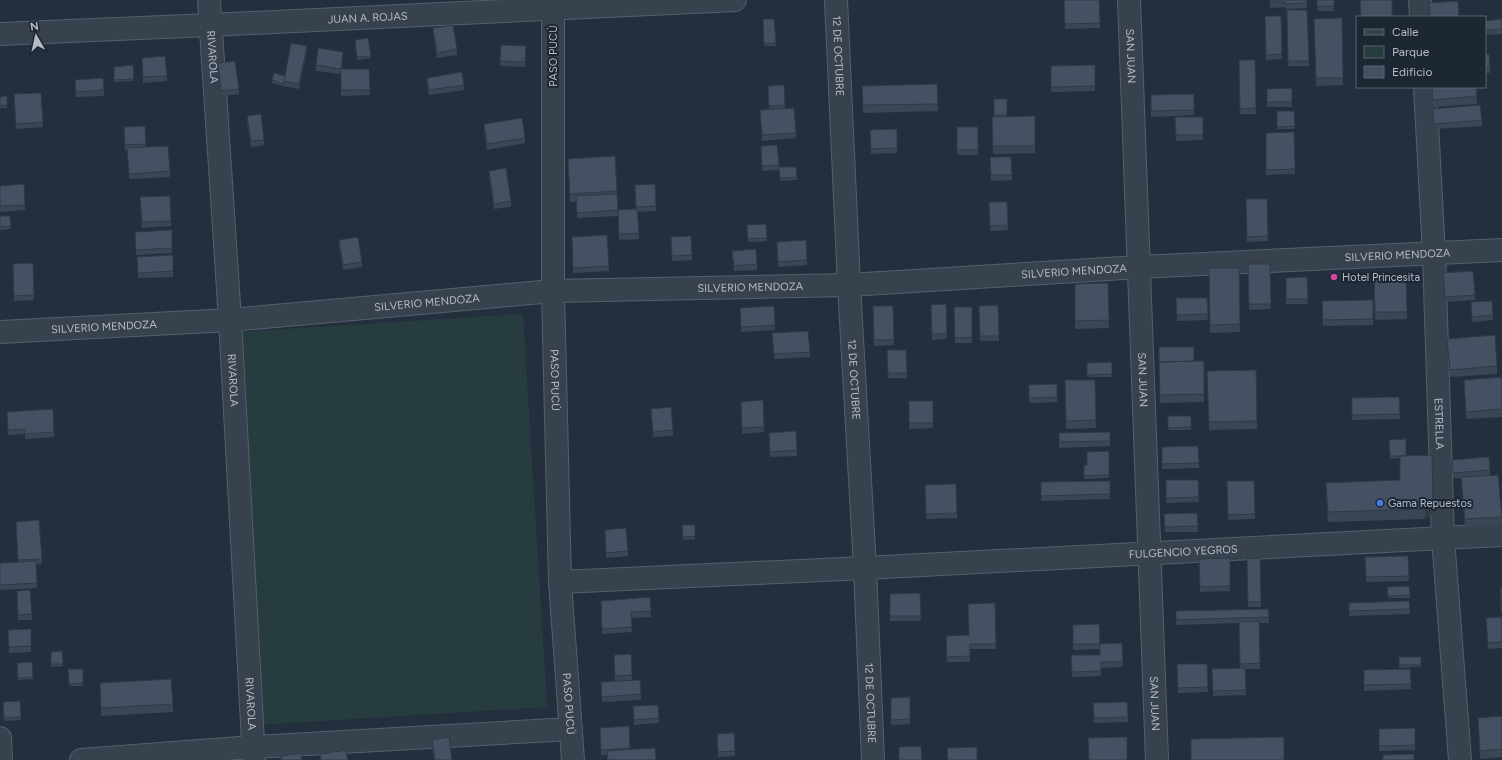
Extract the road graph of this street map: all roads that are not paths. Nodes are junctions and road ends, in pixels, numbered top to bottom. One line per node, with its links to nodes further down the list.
1 (209, 0): 8 (street, RIVAROLA)
2 (735, 0): 6 (street, JUAN A. ROJAS)
3 (836, 0): 14 (street, 12 DE OCTUBRE)
4 (1129, 0): 13 (street, SAN JUAN)
5 (1420, 0): 7 (street)
6 (553, 4): 8 (street, JUAN A. ROJAS); 15 (street, PASO PUCÚ)
7 (1421, 16)
8 (210, 25): 9 (street, JUAN A. ROJAS); 16 (street, RIVAROLA)
9 (0, 34)
10 (1425, 88): 12 (street, ESTRELLA)
11 (1502, 250): 12 (street, SILVERIO MENDOZA)
12 (1434, 254): 13 (street, SILVERIO MENDOZA); 19 (street, ESTRELLA)
13 (1139, 267): 14 (street, SILVERIO MENDOZA); 20 (street, SAN JUAN)
14 (849, 285): 15 (street, SILVERIO MENDOZA); 21 (street, 12 DE OCTUBRE)
15 (553, 291): 16 (street, SILVERIO MENDOZA); 22 (street, PASO PUCÚ)
16 (230, 320): 17 (street, SILVERIO MENDOZA); 25 (street, RIVAROLA)
17 (0, 332)
18 (1502, 535): 19 (street, FULGENCIO YEGROS)
19 (1443, 538): 20 (street, FULGENCIO YEGROS); 31 (street, ESTRELLA)
20 (1149, 554): 21 (street, FULGENCIO YEGROS); 30 (street, SAN JUAN)
21 (865, 568): 22 (street, FULGENCIO YEGROS); 29 (street, 12 DE OCTUBRE)
22 (560, 582): 23 (street, PASO PUCÚ)
23 (571, 729): 25 (street); 28 (street, PASO PUCÚ)
24 (0, 738): 26 (street)
25 (254, 754): 27 (street)
26 (1, 760)
27 (80, 760)
28 (573, 760)
29 (873, 760)
30 (1157, 760)
31 (1460, 760)

